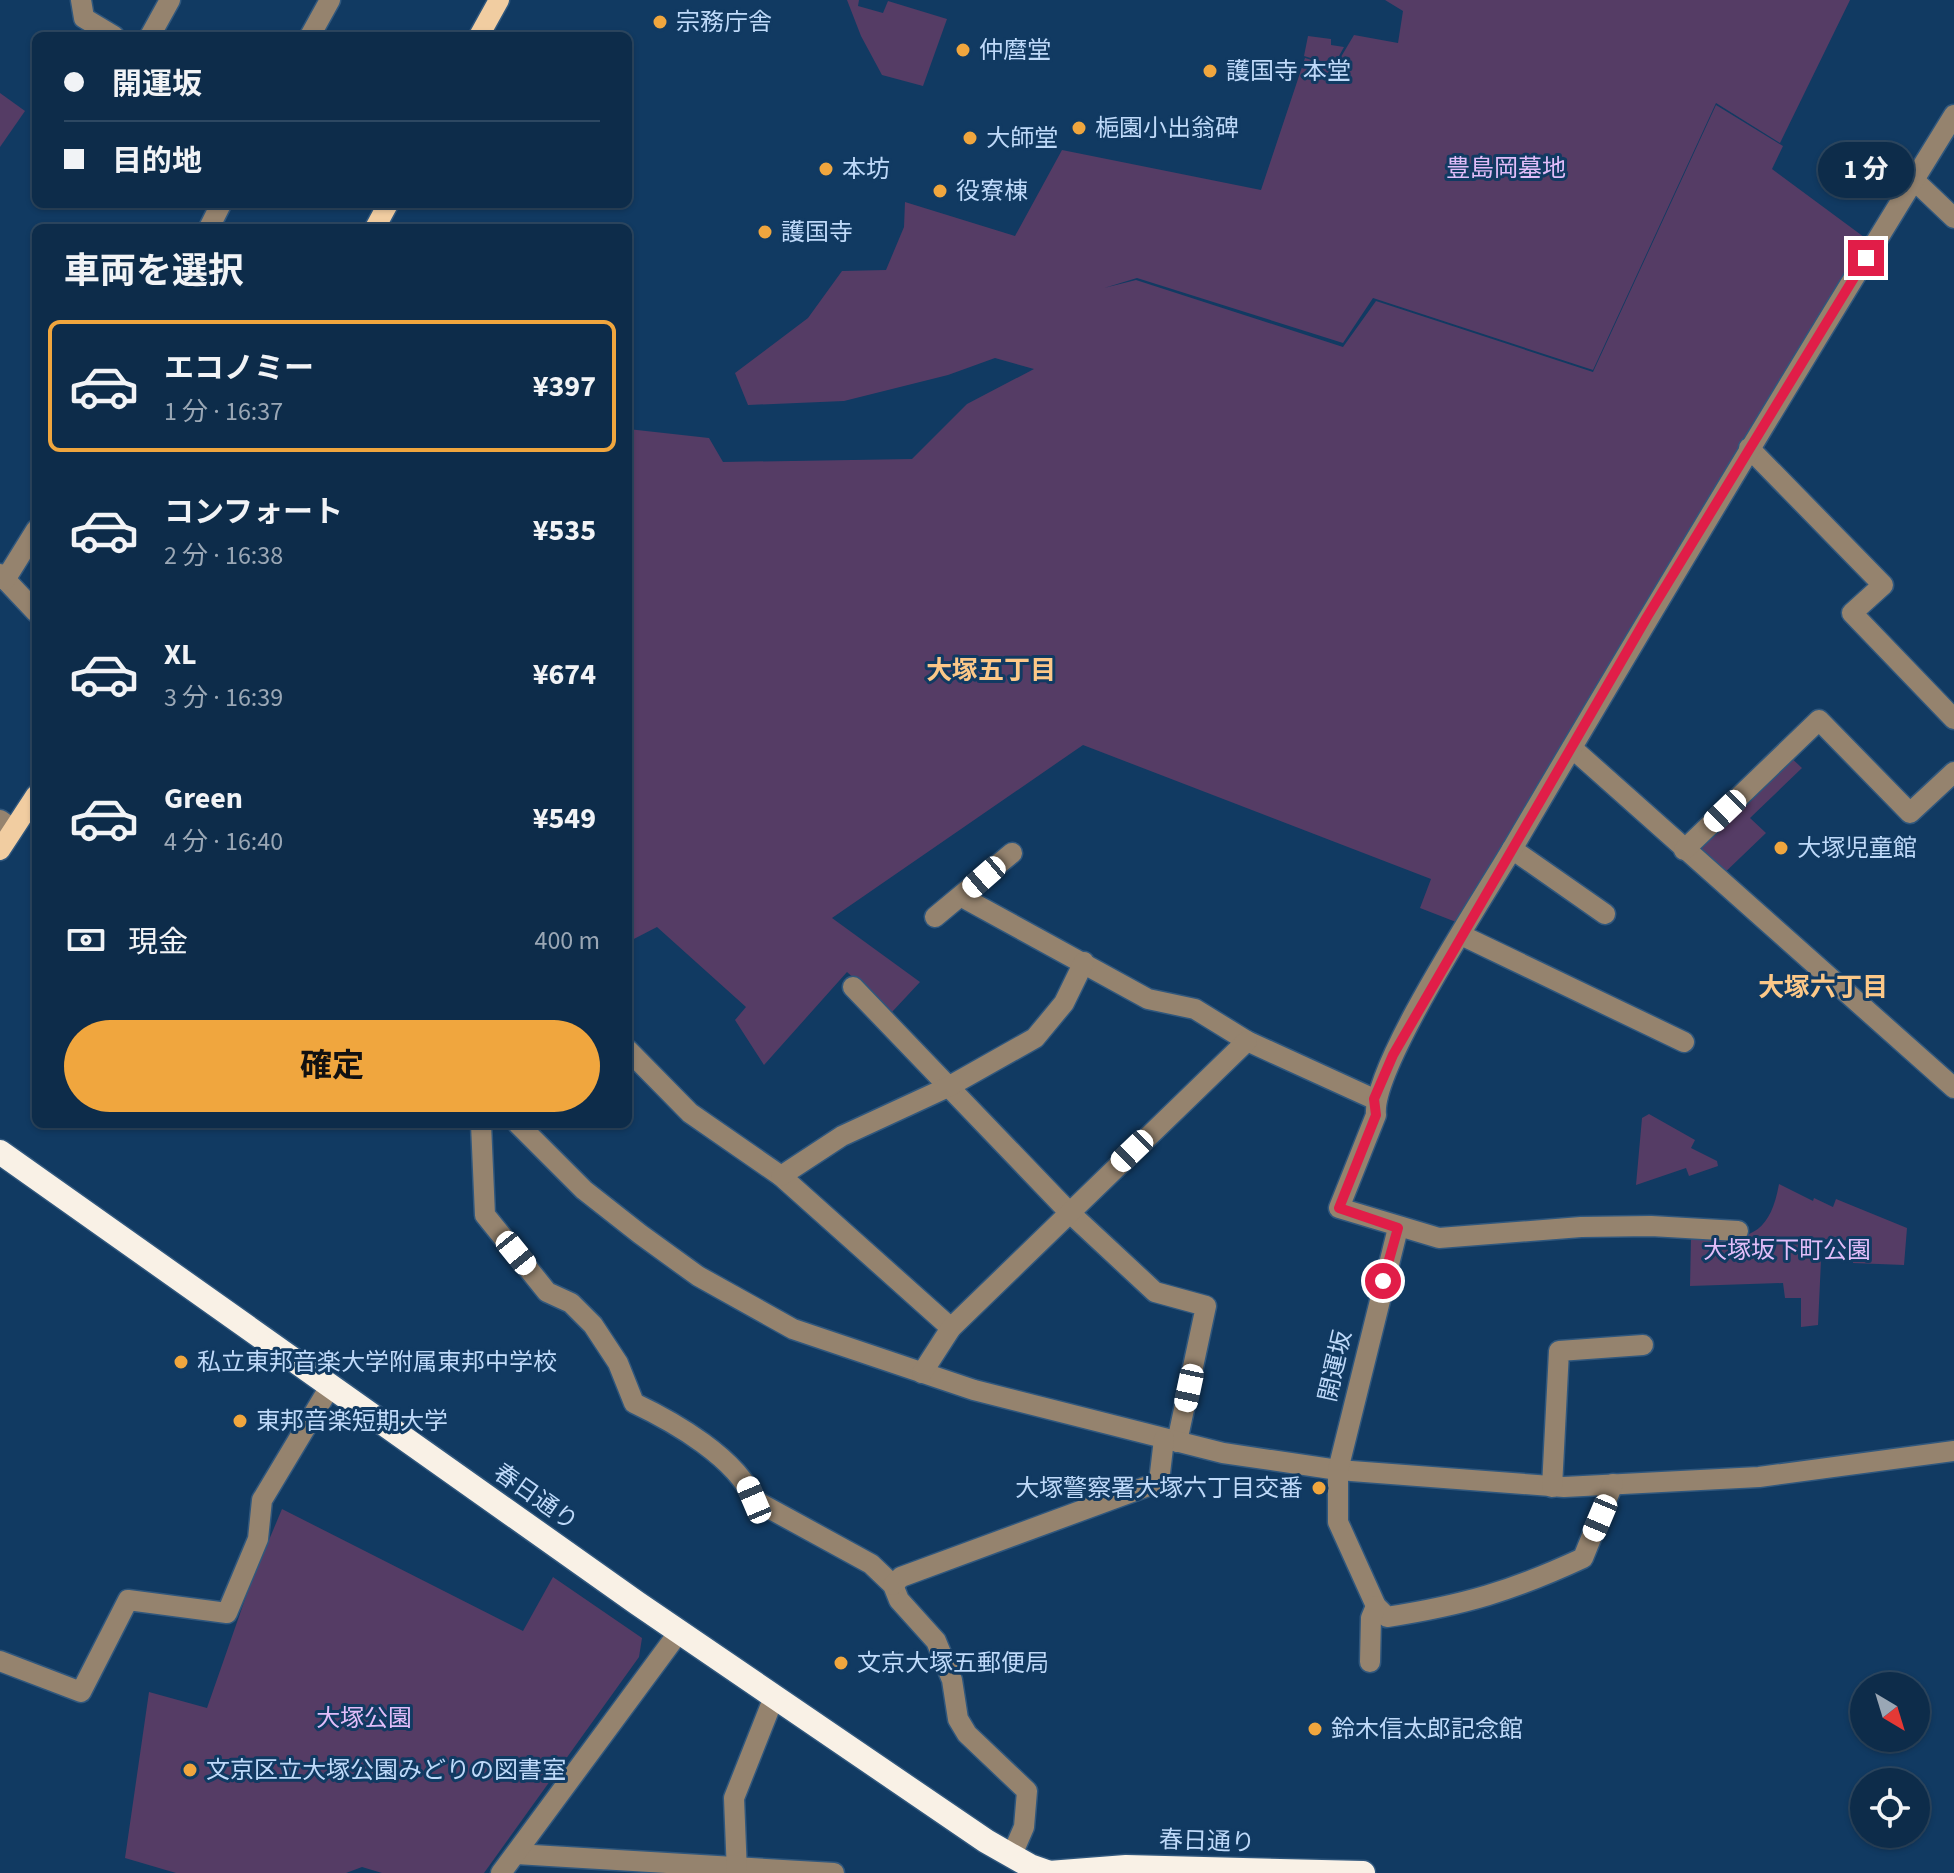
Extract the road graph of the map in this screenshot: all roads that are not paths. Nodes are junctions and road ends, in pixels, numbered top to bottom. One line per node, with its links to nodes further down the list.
1 (81, 0): 5 (street)
2 (170, 0): 6 (street)
3 (330, 0): 7 (street)
4 (499, 0): 8 (main road)
5 (107, 32)
6 (152, 32)
7 (312, 32)
8 (481, 32)
9 (1954, 115): 10 (street)
10 (1914, 180): 11 (street); 12 (street)
11 (1954, 218)
12 (1749, 448): 16 (street); 17 (street)
13 (32, 536): 14 (street)
14 (2, 577): 15 (street)
15 (32, 608)
16 (1954, 719)
17 (1572, 748): 21 (street); 23 (street)
18 (1954, 772): 23 (street)
19 (32, 799): 20 (main road)
20 (7, 824): 22 (main road)
21 (1512, 849): 26 (street); 28 (street)
22 (0, 850)
23 (1684, 850): 35 (street)
24 (1012, 853): 25 (street)
25 (962, 897): 27 (street); 29 (street)
26 (1605, 914)
27 (935, 917)
28 (1461, 935): 32 (street); 36 (street)
29 (1084, 962): 31 (street); 34 (street)
30 (853, 987): 34 (street)
31 (1247, 1041): 36 (street); 41 (street)
32 (1684, 1042)
33 (632, 1054): 40 (street)
34 (948, 1087): 40 (street); 41 (street)
35 (1954, 1088)
36 (1374, 1099): 42 (street)
37 (481, 1128): 53 (street)
38 (522, 1128): 46 (street)
39 (0, 1152): 47 (highway, 春日通り)
40 (781, 1176): 44 (street)
41 (1069, 1212): 44 (street); 48 (street)
42 (1398, 1228): 43 (street); 50 (street, 開運坂)
43 (1738, 1231)
44 (951, 1328): 46 (street)
45 (1643, 1345): 52 (street)
46 (922, 1373): 48 (street)
47 (331, 1385): 55 (highway, 春日通り); 56 (street)
48 (1171, 1441): 50 (street); 53 (street)
49 (1954, 1451): 51 (street)
50 (1338, 1470): 52 (street); 54 (street, 開運坂)
51 (1613, 1484): 52 (street); 54 (street)
52 (1552, 1487)
53 (893, 1585): 60 (street)
54 (1376, 1606): 57 (street)
55 (679, 1632): 58 (highway, 春日通り); 59 (street)
56 (0, 1661)
57 (1370, 1662)
58 (774, 1697): 60 (highway, 春日通り); 61 (street)
59 (516, 1854): 61 (street); 62 (street)
60 (1011, 1857): 64 (highway, 春日通り)
61 (736, 1870): 63 (street)
62 (501, 1873)
63 (834, 1873)
64 (1049, 1873): 65 (highway, 春日通り)
65 (1363, 1873)

